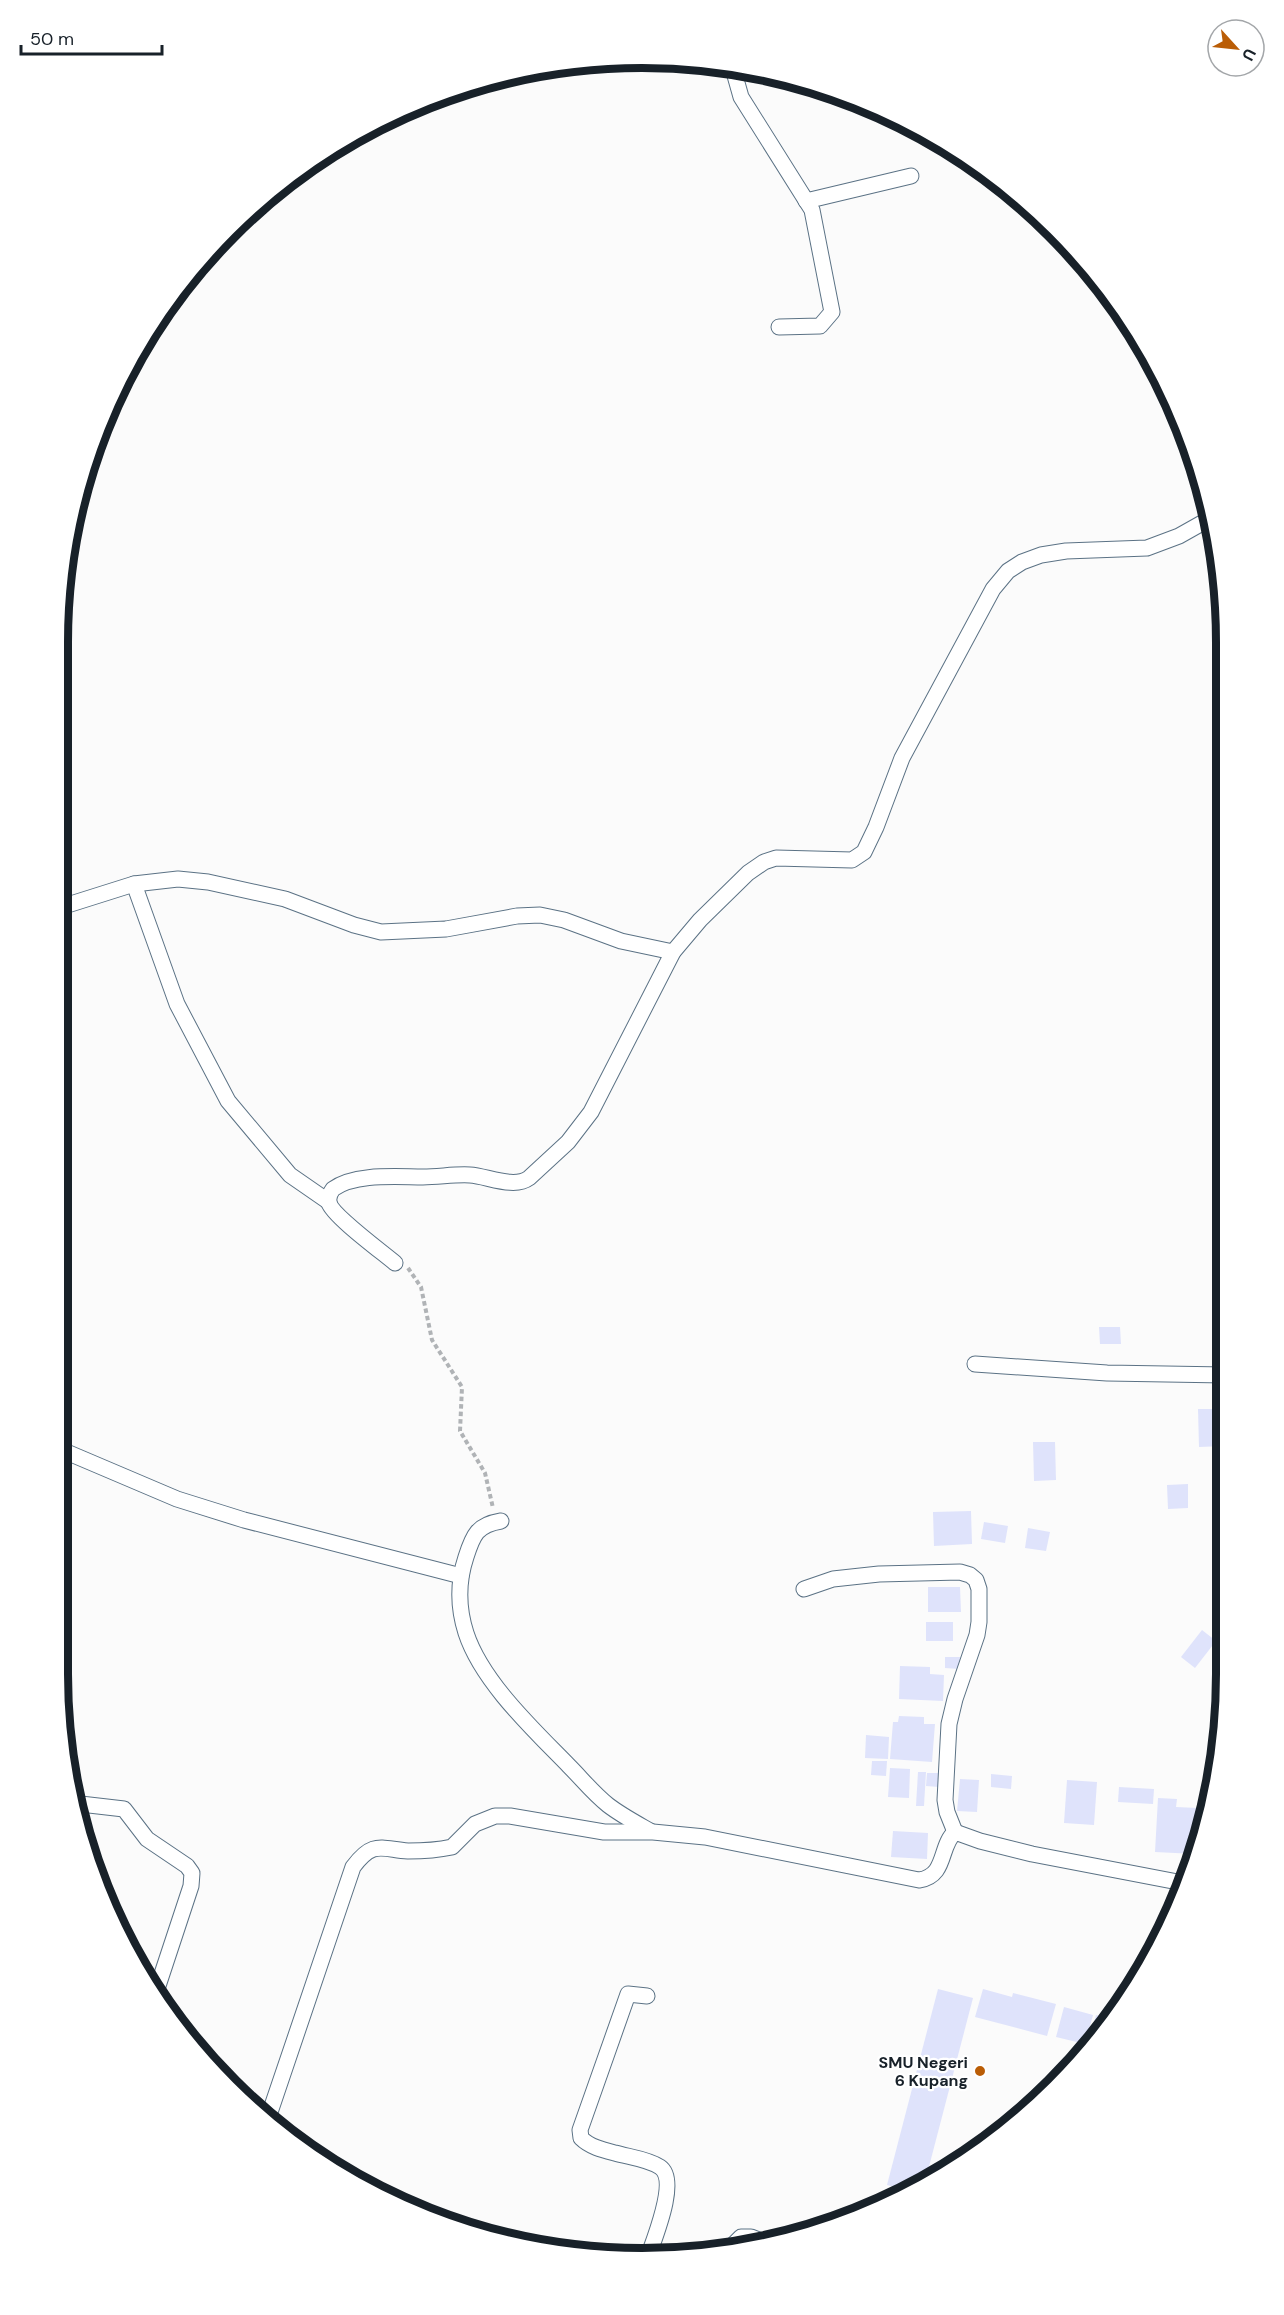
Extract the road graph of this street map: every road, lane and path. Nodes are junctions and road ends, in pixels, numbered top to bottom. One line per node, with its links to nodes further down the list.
1 (735, 75): 3 (street)
2 (911, 176): 3 (street)
3 (806, 201): 4 (street)
4 (779, 327)
5 (1203, 522): 8 (street)
6 (134, 884): 7 (street); 8 (street); 9 (street)
7 (68, 905)
8 (673, 952): 9 (street)
9 (329, 1202): 10 (street)
10 (396, 1263): 14 (path)
11 (975, 1364): 12 (street)
12 (1216, 1375)
13 (68, 1453): 15 (street)
14 (501, 1521): 15 (street)
15 (461, 1576): 18 (street)
16 (804, 1589): 19 (street)
17 (83, 1804): 21 (street)
18 (653, 1832): 19 (street); 23 (street)
19 (955, 1832): 20 (street)
20 (1177, 1882)
21 (159, 1984)
22 (647, 1996): 24 (street)
23 (270, 2111)
24 (651, 2248)

